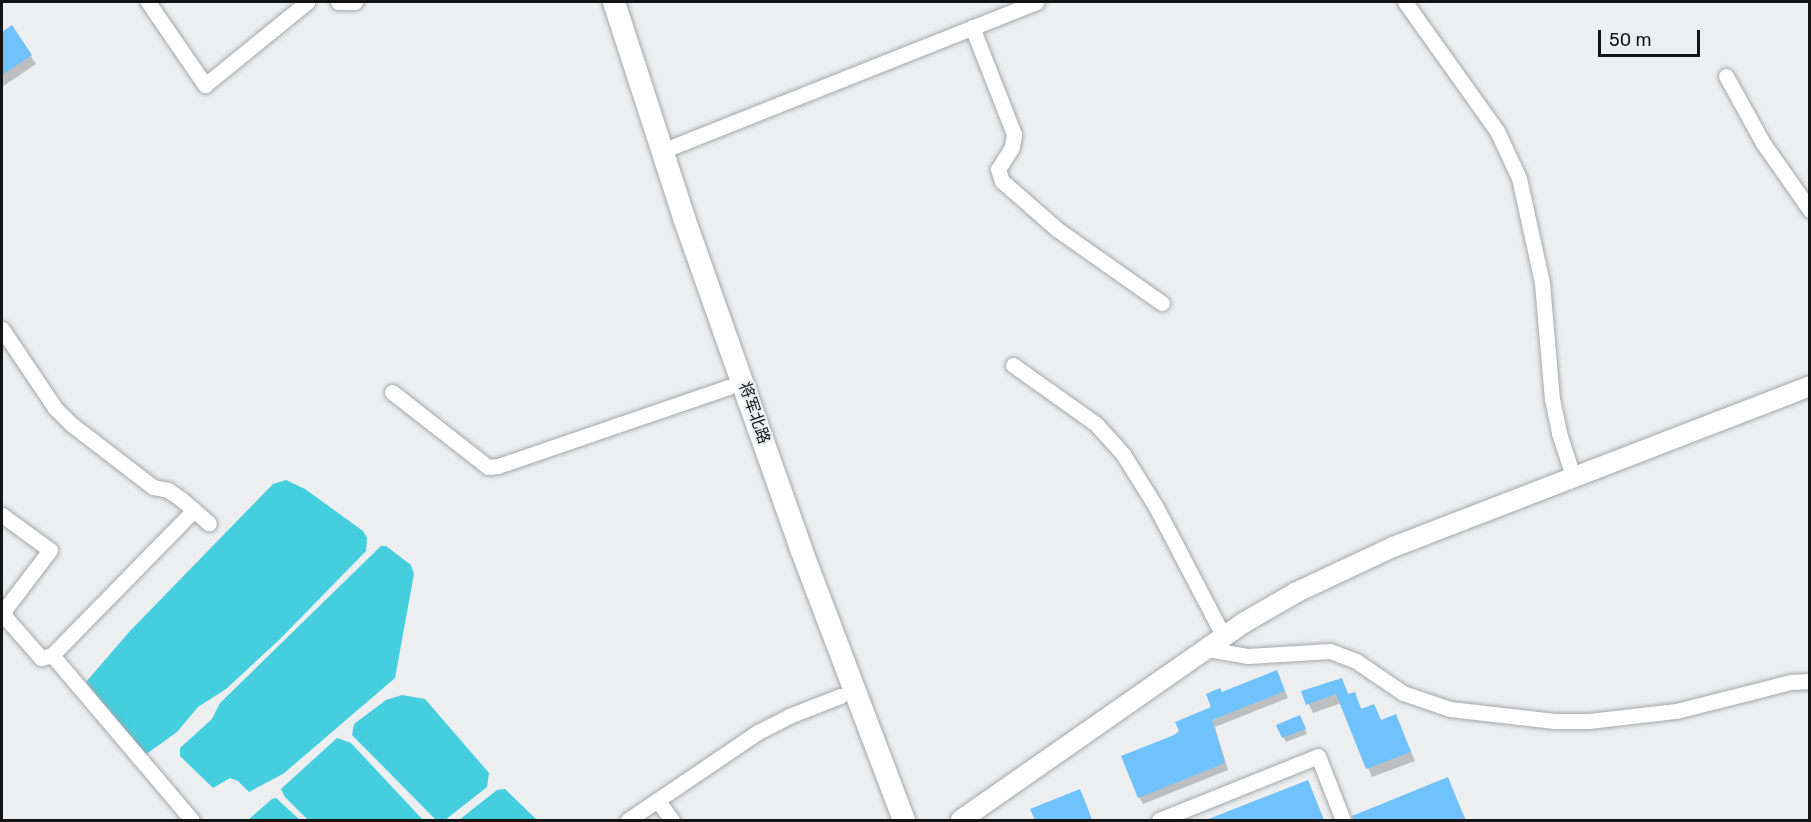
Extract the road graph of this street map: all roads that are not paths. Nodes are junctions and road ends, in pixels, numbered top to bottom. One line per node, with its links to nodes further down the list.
1 (148, 2): 2 (street)
2 (307, 2)
3 (338, 2): 4 (street)
4 (355, 2)
5 (598, 2): 17 (highway, 将军北路)
6 (614, 2): 11 (highway, 将军北路)
7 (1036, 2): 9 (street)
8 (1405, 2): 19 (street)
9 (972, 27): 11 (street); 13 (street)
10 (1726, 76): 12 (street)
11 (662, 152): 33 (highway, 将军北路)
12 (1807, 201)
13 (1162, 303)
14 (2, 328): 20 (street)
15 (1012, 365): 23 (street)
16 (1809, 386): 19 (main road)
17 (729, 387): 18 (street); 27 (highway, 将军北路)
18 (392, 392)
19 (1573, 476): 23 (main road)
20 (194, 510): 22 (street); 25 (street)
21 (2, 515): 25 (street)
22 (208, 523)
23 (1224, 637): 24 (main road)
24 (1207, 649): 26 (street); 34 (main road)
25 (52, 656): 29 (street)
26 (1809, 681)
27 (840, 696): 28 (street); 32 (highway, 将军北路)
28 (657, 800): 30 (street); 31 (street)
29 (192, 820)
30 (628, 820)
31 (672, 820)
32 (888, 820)
33 (904, 820)
34 (961, 820)
35 (1159, 820): 36 (street)
36 (1343, 820)

